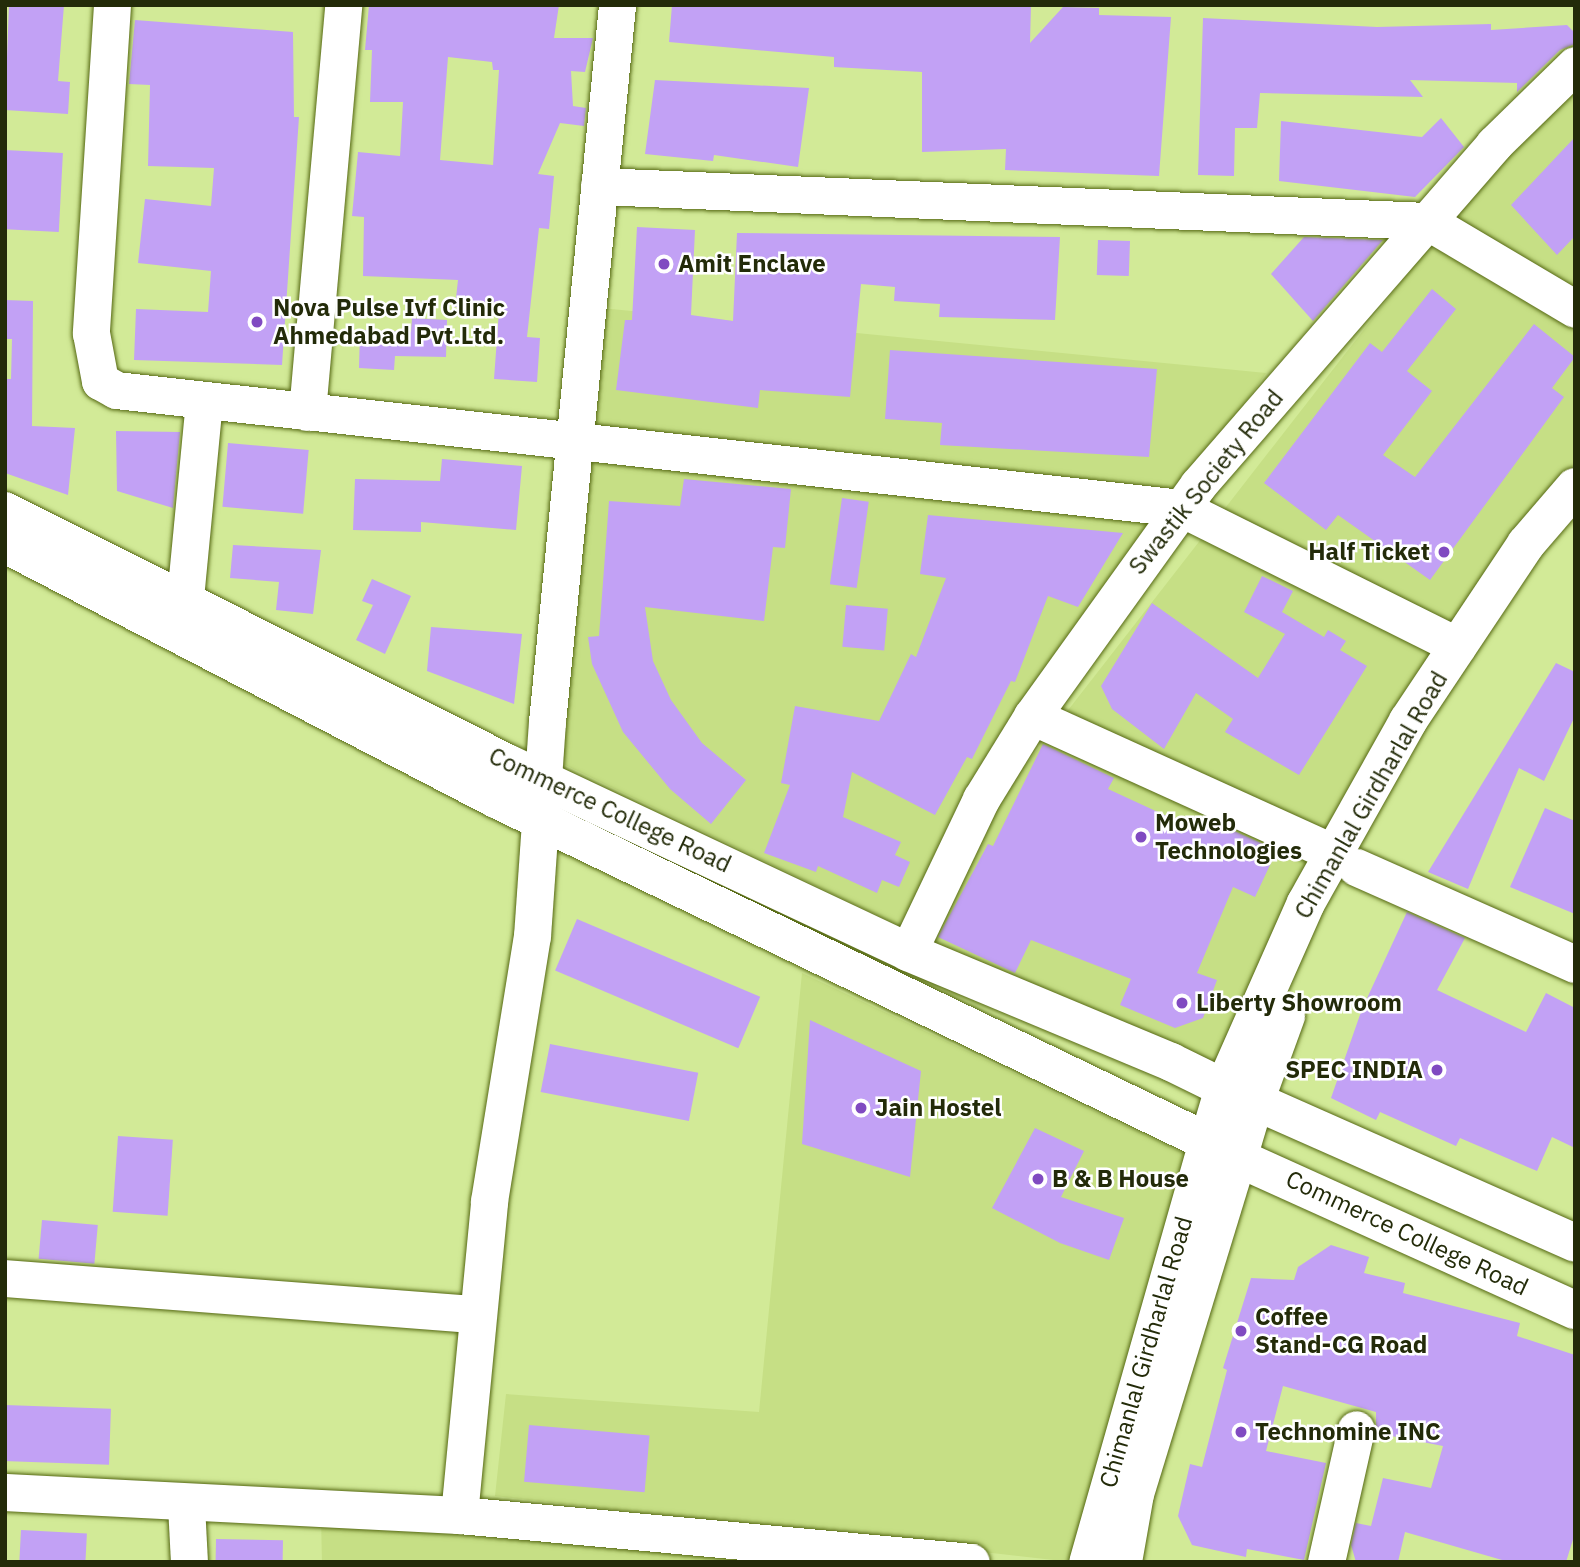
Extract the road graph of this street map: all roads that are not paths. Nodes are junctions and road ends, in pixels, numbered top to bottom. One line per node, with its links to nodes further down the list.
1 (112, 5): 8 (street)
2 (342, 5): 9 (street)
3 (617, 5): 5 (street)
4 (1575, 65): 6 (street, Swastik Society Road)
5 (599, 186): 6 (street); 10 (street)
6 (1427, 221): 7 (street); 12 (street, Swastik Society Road)
7 (1575, 309)
8 (204, 402): 9 (street); 15 (street)
9 (307, 412): 10 (street)
10 (576, 440): 12 (street); 18 (street)
11 (1575, 487): 16 (main road, Chimanlal Girdharlal Road)
12 (1181, 508): 16 (street); 17 (street, Swastik Society Road)
13 (1575, 528): 20 (main road, Chimanlal Girdharlal Road)
14 (8, 534): 15 (main road, Commerce College Road); 19 (main road, Commerce College Road)
15 (185, 598): 18 (main road, Commerce College Road)
16 (1458, 646): 20 (main road, Chimanlal Girdharlal Road)
17 (1032, 716): 20 (street); 21 (street, Swastik Society Road)
18 (545, 780): 19 (street); 21 (main road, Commerce College Road)
19 (543, 820): 24 (main road, Commerce College Road); 28 (street)
20 (1345, 860): 22 (street); 23 (main road, Chimanlal Girdharlal Road)
21 (908, 952): 23 (main road, Commerce College Road)
22 (1575, 964)
23 (1240, 1095): 24 (main road, Chimanlal Girdharlal Road); 25 (main road, Commerce College Road)
24 (1223, 1150): 27 (main road, Commerce College Road); 36 (main road, Chimanlal Girdharlal Road); 37 (main road, Chimanlal Girdharlal Road)
25 (1575, 1243)
26 (5, 1278): 28 (street)
27 (1575, 1310)
28 (477, 1314): 32 (street)
29 (1356, 1429): 38 (street)
30 (5, 1492): 31 (street)
31 (186, 1505): 32 (street); 34 (street)
32 (458, 1515): 33 (street)
33 (760, 1554): 35 (street)
34 (189, 1562)
35 (971, 1562)
36 (1088, 1562)
37 (1123, 1562)
38 (1326, 1562)

